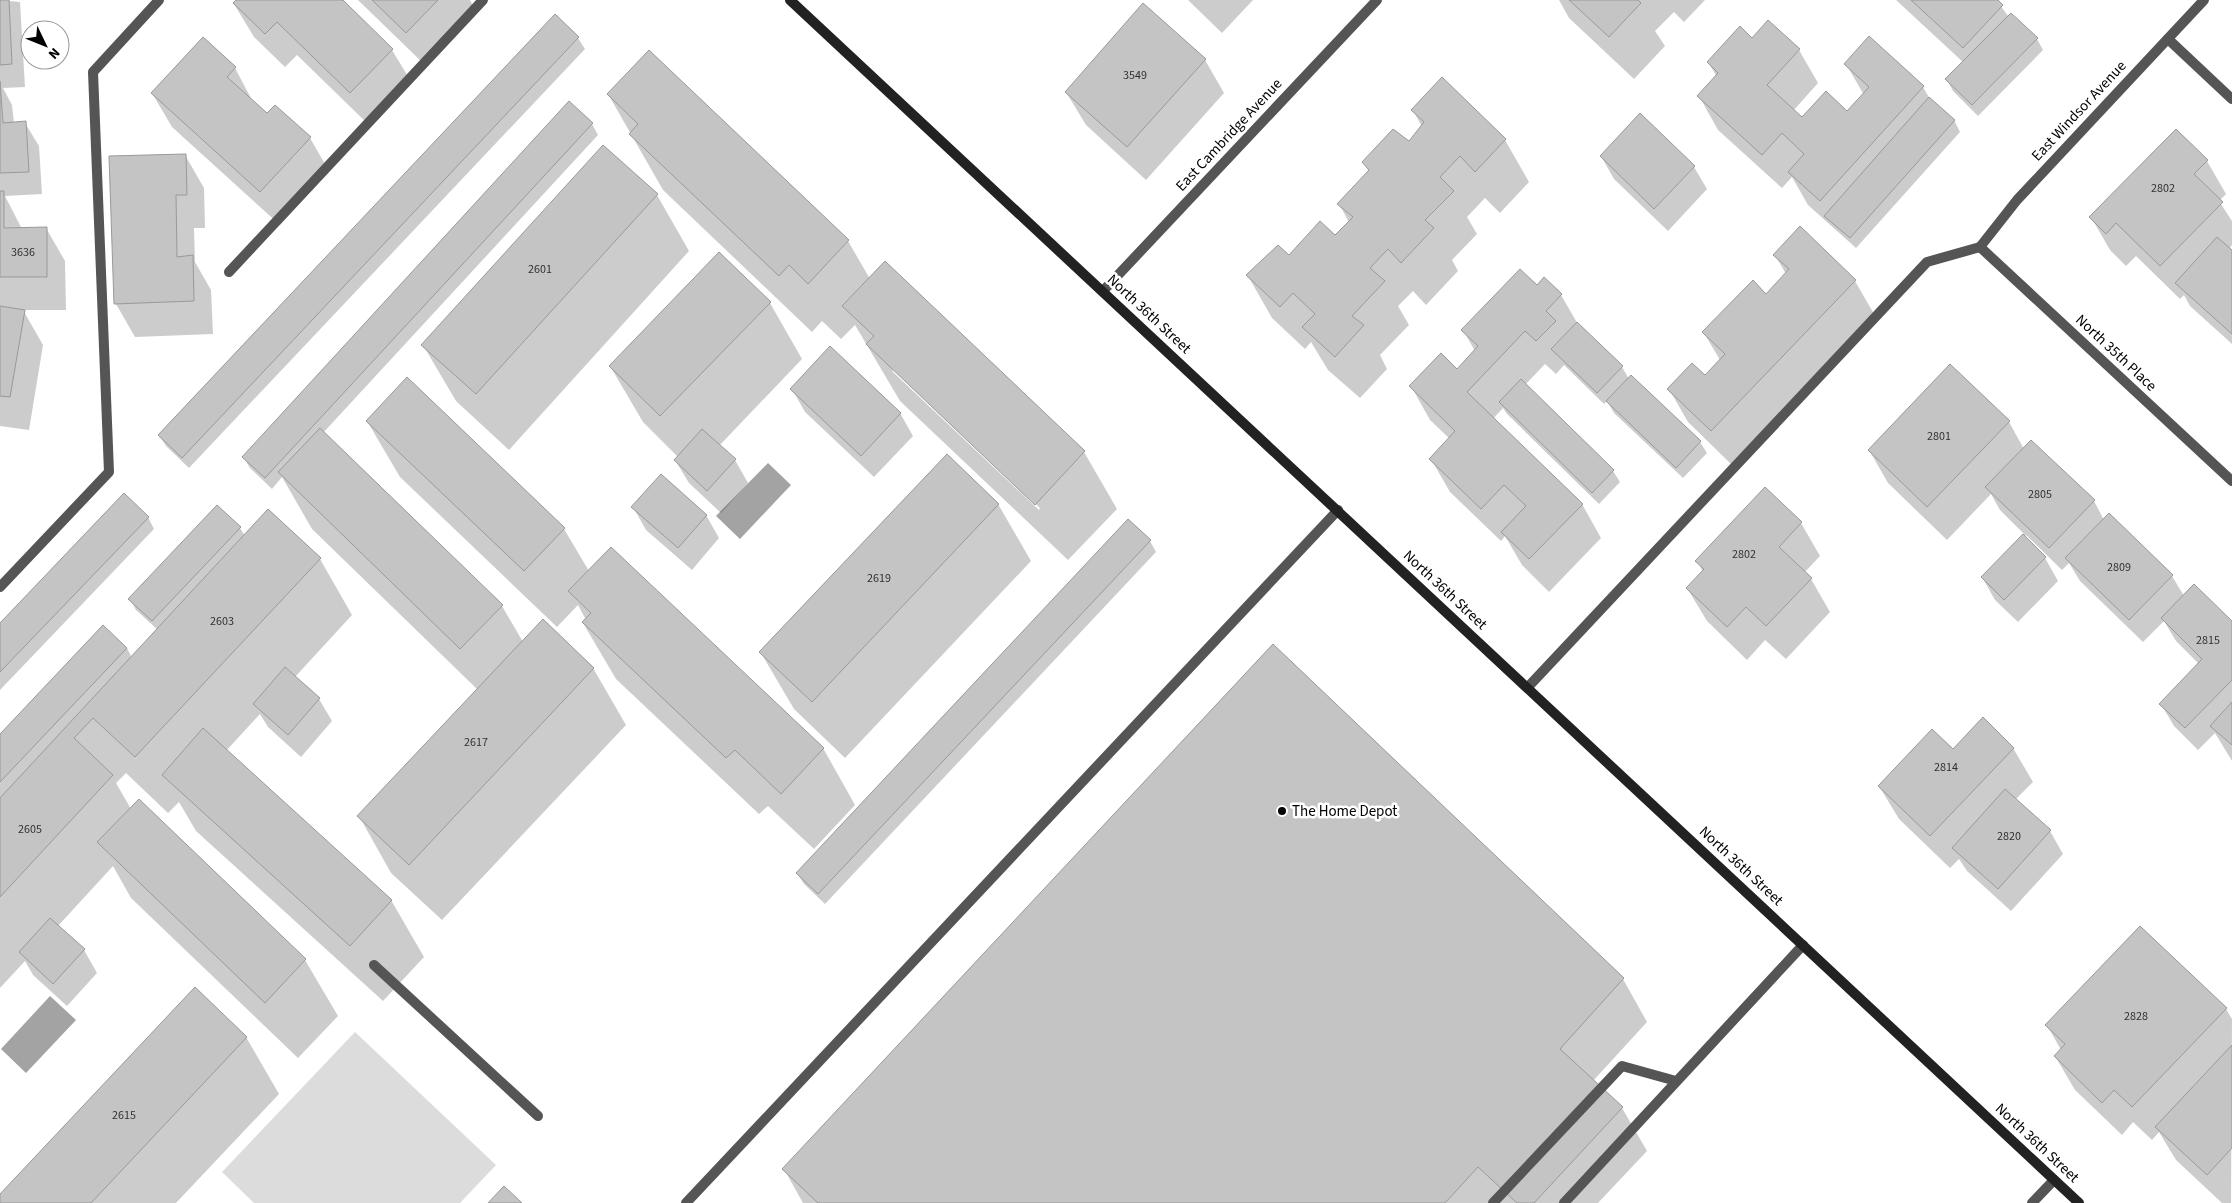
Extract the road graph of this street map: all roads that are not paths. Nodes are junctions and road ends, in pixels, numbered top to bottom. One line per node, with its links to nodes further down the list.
1 (159, 0): 13 (street)
2 (483, 0): 9 (street)
3 (790, 0): 10 (main road, North 36th Street)
4 (1377, 0): 10 (street, East Cambridge Avenue)
5 (2204, 0): 6 (street, East Windsor Avenue)
6 (2168, 39): 7 (street); 8 (street, East Windsor Avenue)
7 (2232, 99)
8 (1980, 247): 11 (street, North 35th Place); 14 (street)
9 (229, 272)
10 (1103, 291): 12 (main road, North 36th Street)
11 (2232, 481)
12 (1338, 510): 14 (main road, North 36th Street); 20 (street)
13 (0, 588)
14 (1528, 687): 15 (main road, North 36th Street)
15 (1803, 945): 17 (street); 19 (main road, North 36th Street)
16 (374, 966): 18 (street)
17 (1676, 1081): 21 (street); 22 (street)
18 (538, 1116)
19 (2054, 1180): 23 (street); 24 (main road, North 36th Street)
20 (686, 1203)
21 (1493, 1203)
22 (1564, 1203)
23 (2032, 1203)
24 (2079, 1203)

